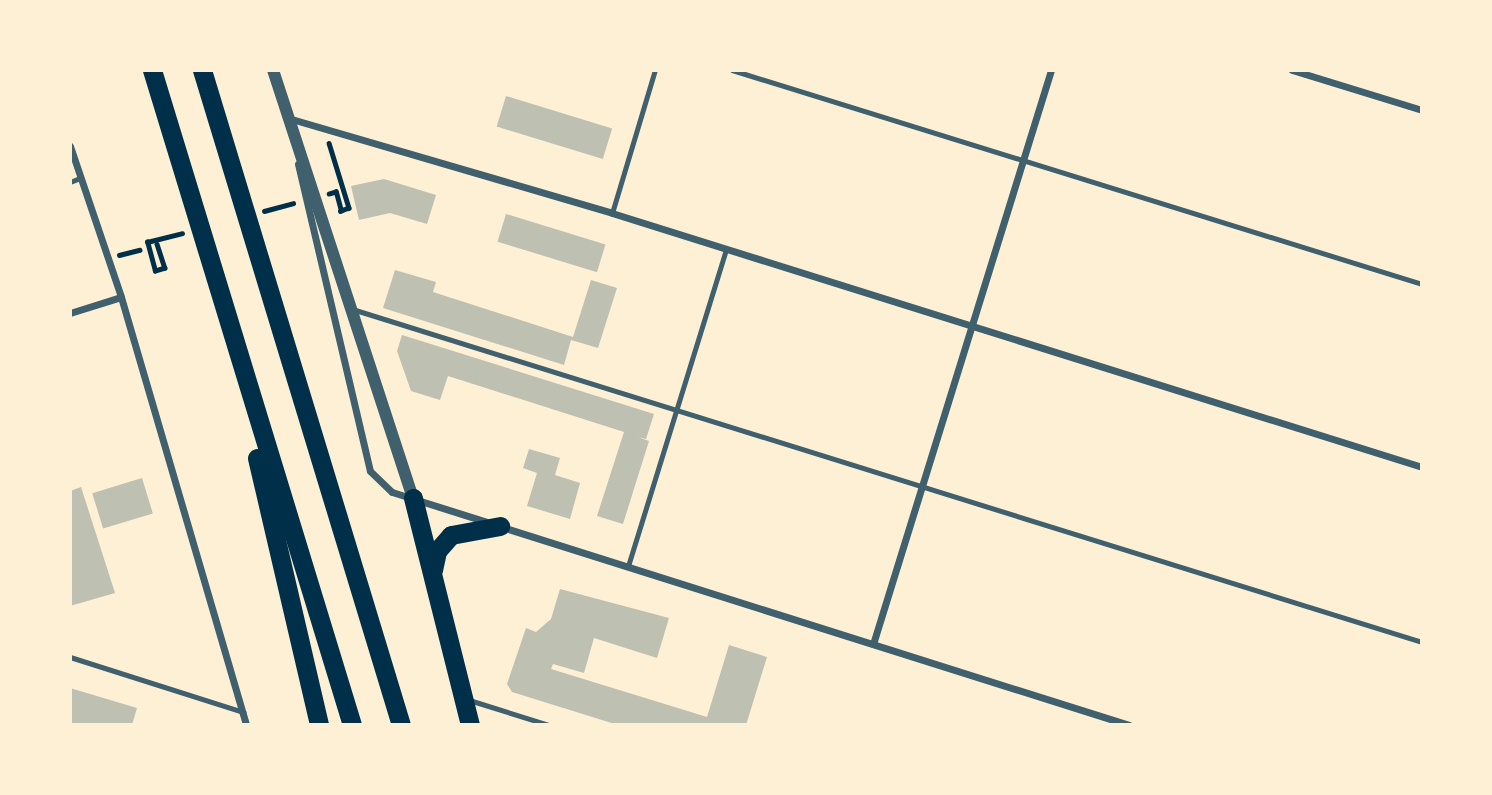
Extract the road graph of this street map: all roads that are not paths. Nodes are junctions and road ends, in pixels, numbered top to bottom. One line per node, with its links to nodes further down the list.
1 (152, 70): 18 (highway)
2 (202, 70): 37 (highway)
3 (273, 70): 9 (street)
4 (655, 70): 14 (lane)
5 (732, 70): 11 (lane)
6 (1051, 70): 11 (street)
7 (1292, 70): 8 (street)
8 (1422, 110)
9 (288, 117): 14 (street); 19 (street); 25 (street)
10 (70, 146): 12 (street)
11 (1023, 160): 16 (lane); 21 (street)
12 (80, 178): 13 (lane); 17 (street)
13 (70, 182)
14 (612, 213): 15 (street)
15 (726, 249): 21 (street); 22 (lane)
16 (1422, 284)
17 (121, 297): 20 (street); 33 (street)
18 (221, 300): 35 (highway); 36 (highway)
19 (351, 309): 22 (lane); 25 (street)
20 (70, 313)
21 (971, 326): 23 (street); 24 (street)
22 (676, 410): 24 (lane); 27 (lane)
23 (1422, 467)
24 (922, 486): 29 (lane); 30 (street)
25 (412, 498): 26 (street); 28 (highway)
26 (500, 526): 27 (street); 28 (highway)
27 (628, 566): 30 (street)
28 (432, 578): 32 (highway)
29 (1422, 642)
30 (873, 644): 40 (street)
31 (70, 657): 33 (lane)
32 (463, 698): 38 (highway); 39 (lane)
33 (243, 712): 34 (street)
34 (246, 725)
35 (319, 725)
36 (352, 725)
37 (401, 725)
38 (470, 725)
39 (549, 725)
40 (1129, 725)

